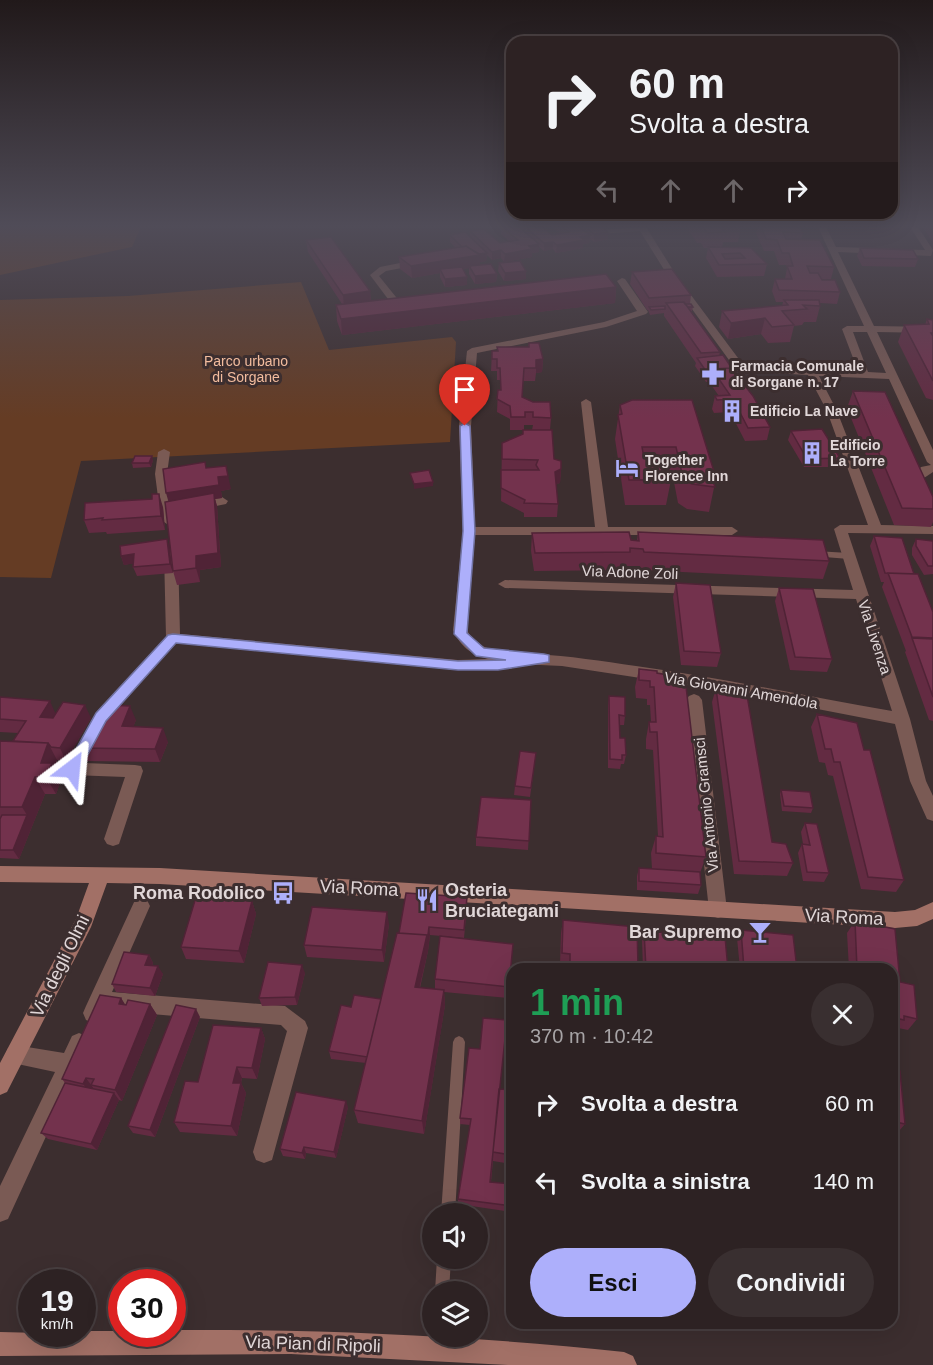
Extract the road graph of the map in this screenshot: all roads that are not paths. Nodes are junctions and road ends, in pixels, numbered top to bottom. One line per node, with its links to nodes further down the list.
1 (386, 291): 5 (street)
2 (632, 291): 20 (street)
3 (683, 291): 8 (street)
4 (851, 291): 6 (street)
5 (420, 303)
6 (869, 328): 7 (street); 9 (street); 10 (street)
7 (933, 330)
8 (812, 372): 9 (street); 18 (street)
9 (864, 375): 10 (street)
10 (891, 376): 13 (street)
11 (586, 402): 21 (street)
12 (164, 452): 16 (street)
13 (933, 462)
14 (933, 468): 17 (street)
15 (222, 501): 16 (street)
16 (166, 511): 27 (street)
17 (933, 511)
18 (874, 523): 19 (street, Via Livenza); 24 (street, Via Livenza)
19 (933, 530)
20 (469, 531): 21 (street); 28 (street)
21 (602, 531): 22 (street)
22 (732, 531)
23 (802, 554): 24 (lane)
24 (849, 556): 26 (street, Via Livenza)
25 (505, 584): 26 (street, Via Adone Zoli)
26 (861, 595): 30 (street, Via Livenza)
27 (173, 638): 28 (street); 34 (street)
28 (544, 659): 30 (street, Via Giovanni Amendola)
29 (694, 700): 39 (street, Via Antonio Gramsci)
30 (903, 719): 31 (street, Via Livenza)
31 (918, 781): 32 (street, Via Livenza); 33 (street, Via Livenza)
32 (933, 799)
33 (933, 814)
34 (113, 839)
35 (0, 874): 36 (street, Via Roma)
36 (101, 874): 39 (street, Via Roma); 42 (street, Via degli Olmi)
37 (141, 906): 40 (street)
38 (932, 909): 39 (street, Via Roma)
39 (718, 910)
40 (99, 1001): 43 (street); 45 (street)
41 (459, 1042): 46 (lane)
42 (15, 1055): 43 (street); 44 (street, Via degli Olmi)
43 (69, 1064): 47 (street)
44 (0, 1085)
45 (264, 1152)
46 (449, 1203)
47 (0, 1211)
48 (422, 1343): 49 (street, Via Pian di Ripoli)
49 (0, 1344)
50 (467, 1347): 51 (street, Via Pian di Ripoli)
51 (624, 1365)

